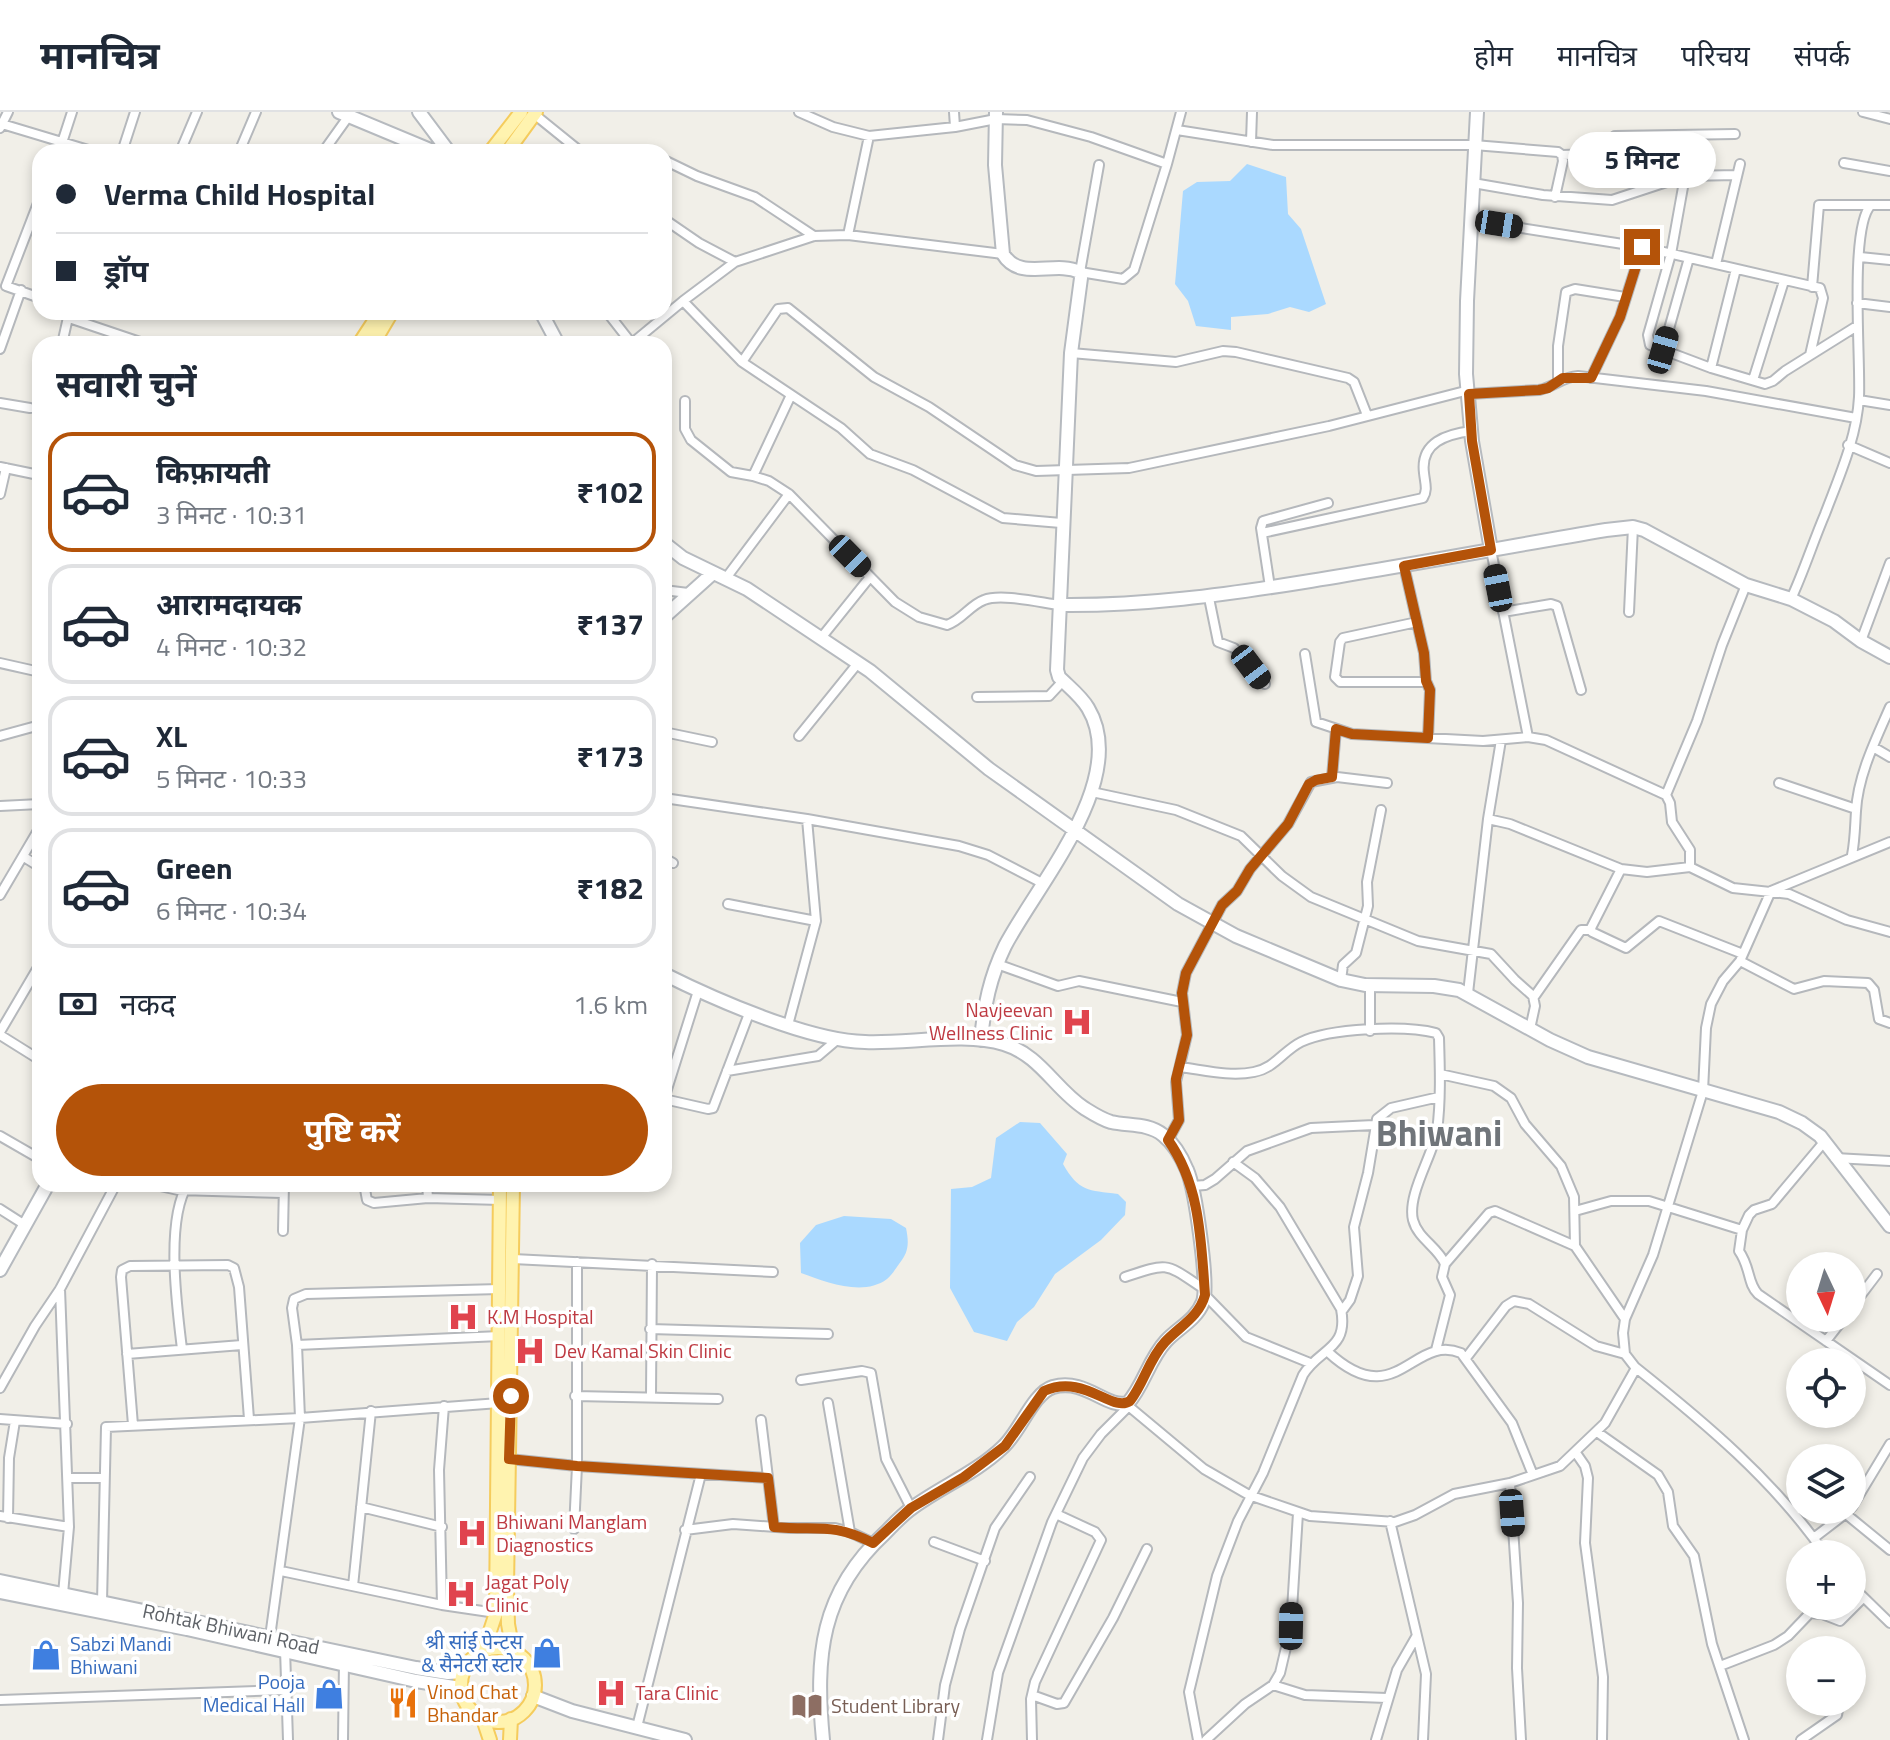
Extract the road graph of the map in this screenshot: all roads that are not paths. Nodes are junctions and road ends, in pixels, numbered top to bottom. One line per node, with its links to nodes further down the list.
1 (8, 112): 17 (street)
2 (72, 112): 22 (street)
3 (135, 112): 25 (street)
4 (197, 112): 26 (street)
5 (256, 112): 27 (street)
6 (419, 112): 30 (street)
7 (799, 112): 21 (street)
8 (954, 112): 18 (street)
9 (1181, 112): 19 (street)
10 (1252, 112): 23 (street)
11 (1477, 112): 34 (street)
12 (1863, 112): 16 (street)
13 (530, 113): 31 (main road); 32 (main road); 33 (street)
14 (344, 114): 28 (street); 29 (street)
15 (996, 116): 18 (street); 38 (street); 54 (street)
16 (1890, 119)
17 (1, 126): 22 (street)
18 (955, 127): 21 (street)
19 (1177, 130): 23 (street); 38 (street)
20 (1735, 134): 35 (street)
21 (869, 136): 51 (street)
22 (63, 142): 24 (street)
23 (1251, 142): 34 (street)
24 (69, 144)
25 (125, 144)
26 (183, 144)
27 (242, 144)
28 (327, 144)
29 (416, 144)
30 (443, 144)
31 (498, 144)
32 (512, 144)
33 (571, 144)
34 (1474, 145): 35 (street); 44 (street)
35 (1562, 155): 45 (street)
36 (1844, 163): 41 (street)
37 (672, 164): 52 (street)
38 (1167, 164): 62 (street)
39 (1740, 164): 42 (street)
40 (1099, 165): 62 (street)
41 (1890, 171)
42 (1737, 175): 43 (street); 60 (street)
43 (1685, 176): 45 (street); 55 (street)
44 (1473, 183): 45 (street); 48 (street)
45 (1555, 197)
46 (1871, 205): 47 (street); 56 (street); 65 (street)
47 (1890, 205)
48 (1470, 220): 53 (street); 89 (street)
49 (672, 224): 59 (street)
50 (32, 228): 64 (street)
51 (848, 235): 52 (street); 54 (street)
52 (814, 236): 59 (street)
53 (1642, 247): 55 (street); 68 (street)
54 (1003, 254): 62 (street)
55 (1671, 254): 57 (street); 81 (street)
56 (1860, 257): 58 (street); 70 (street)
57 (1689, 258): 60 (street); 81 (street)
58 (1890, 260)
59 (735, 262): 69 (street)
60 (1716, 264): 61 (street)
61 (1736, 269): 63 (street); 85 (street)
62 (1080, 272): 82 (street)
63 (1784, 281): 65 (street); 87 (street)
64 (3, 285): 66 (street)
65 (1812, 287): 83 (street)
66 (21, 290): 67 (street); 80 (street)
67 (32, 295)
68 (1625, 297): 86 (street); 88 (street)
69 (683, 301): 72 (street); 84 (street)
70 (1857, 303): 71 (street); 76 (street)
71 (1890, 307)
72 (672, 310)
73 (82, 320): 77 (street)
74 (613, 320): 78 (street)
75 (660, 320): 79 (street)
76 (1857, 326): 83 (street); 91 (street)
77 (125, 336)
78 (626, 336)
79 (641, 336)
80 (0, 349)
81 (1663, 350): 85 (street)
82 (1071, 353): 96 (street); 102 (street)
83 (1810, 355): 87 (street)
84 (742, 362): 90 (street); 102 (street)
85 (1711, 368): 87 (street)
86 (1591, 378): 88 (street); 97 (street)
87 (1753, 380)
88 (1558, 381): 89 (street)
89 (1469, 392): 96 (street); 98 (street)
90 (791, 395): 104 (street); 108 (street)
91 (1859, 400): 94 (street); 97 (street)
92 (685, 401): 104 (street)
93 (0, 403): 95 (street)
94 (1890, 405)
95 (30, 408)
96 (1367, 415): 102 (street)
97 (1856, 418): 99 (street)
98 (1472, 431): 110 (street); 112 (street)
99 (1848, 445): 100 (street); 123 (street)
100 (1890, 463)
101 (3, 467): 103 (street); 105 (street)
102 (1066, 472): 108 (street)
103 (32, 474)
104 (753, 476): 106 (street)
105 (0, 494)
106 (789, 494): 116 (street); 117 (street)
107 (1328, 503): 110 (street)
108 (1061, 523): 124 (street)
109 (1633, 527): 112 (street); 118 (street); 127 (street)
110 (1262, 533): 119 (street)
111 (672, 549): 115 (street)
112 (1491, 550): 114 (street); 126 (street)
113 (1890, 563): 130 (street)
114 (1404, 566): 119 (street); 128 (street)
115 (713, 573): 117 (street); 121 (street)
116 (870, 577): 124 (street); 129 (street)
117 (726, 578): 129 (street)
118 (1746, 585): 123 (street); 157 (street)
119 (1270, 587): 122 (street)
120 (672, 591): 121 (street)
121 (688, 593): 125 (street)
122 (1209, 598): 124 (street); 138 (street)
123 (1791, 599): 130 (street)
124 (1060, 605): 136 (street)
125 (672, 609)
126 (1503, 612): 139 (street); 147 (street)
127 (1629, 612)
128 (1417, 622): 137 (street); 137 (street)
129 (821, 638): 134 (street)
130 (1861, 641): 132 (street)
131 (1305, 654): 143 (street)
132 (1890, 657)
133 (0, 663): 135 (street)
134 (858, 663): 146 (street); 165 (street)
135 (32, 670)
136 (1063, 681): 140 (street); 156 (street)
137 (1426, 682): 148 (street)
138 (1265, 684)
139 (1581, 690)
140 (977, 697)
141 (1890, 707): 151 (street)
142 (32, 727): 145 (street)
143 (1336, 729): 148 (street); 153 (street)
144 (672, 734): 150 (street)
145 (0, 736)
146 (799, 736)
147 (1528, 737): 149 (street); 157 (street)
148 (1428, 738): 149 (street)
149 (1501, 740): 164 (street)
150 (712, 742)
151 (1873, 747): 152 (street); 161 (street)
152 (1890, 757)
153 (1332, 777): 154 (street); 170 (street)
154 (1387, 783)
155 (1779, 783): 161 (street)
156 (1092, 792): 165 (street); 170 (street)
157 (1666, 795): 172 (street)
158 (672, 799): 163 (street)
159 (32, 804): 160 (street)
160 (0, 806)
161 (1856, 809): 168 (street)
162 (1381, 810): 178 (street)
163 (807, 819): 174 (street); 179 (street)
164 (1488, 819): 173 (street); 183 (street)
165 (1074, 831): 174 (street); 180 (street)
166 (32, 842): 169 (street)
167 (1890, 842): 168 (street)
168 (1852, 855): 175 (street)
169 (24, 857): 171 (street); 176 (street)
170 (1261, 857): 178 (street); 180 (street)
171 (32, 862)
172 (1690, 867): 173 (street); 175 (street)
173 (1621, 869): 181 (street)
174 (1044, 884): 185 (street)
175 (1771, 891): 182 (street); 184 (street)
176 (0, 895)
177 (728, 904): 179 (street)
178 (1363, 920): 183 (street); 188 (street)
179 (816, 921): 196 (street)
180 (1210, 923): 188 (street); 193 (street)
181 (1591, 930): 184 (street); 192 (street)
182 (1890, 932)
183 (1474, 950): 191 (street); 192 (street)
184 (1742, 958): 195 (street); 207 (street)
185 (997, 964): 193 (street); 201 (street)
186 (672, 978): 190 (street)
187 (32, 980): 199 (street)
188 (1341, 980): 189 (street)
189 (1370, 985): 191 (street); 198 (street)
190 (698, 991): 194 (street); 205 (street)
191 (1468, 993): 197 (street)
192 (1534, 997): 197 (street)
193 (1182, 1002): 203 (street)
194 (750, 1011): 196 (street); 204 (street)
195 (1890, 1023)
196 (788, 1025): 200 (street)
197 (1530, 1029): 207 (street)
198 (1370, 1031): 203 (street); 206 (street)
199 (0, 1034): 202 (street)
200 (838, 1039): 201 (street); 204 (street)
201 (981, 1040): 212 (street)
202 (32, 1055)
203 (1180, 1067): 212 (street)
204 (727, 1071): 209 (street)
205 (672, 1074)
206 (1440, 1074): 208 (street); 231 (street)
207 (1703, 1091): 213 (street); 229 (street)
208 (1439, 1097): 210 (street); 240 (street)
209 (672, 1101)
210 (1374, 1125): 217 (street); 250 (street)
211 (0, 1136): 214 (street)
212 (1168, 1140): 218 (street)
213 (1824, 1142): 215 (street); 234 (street)
214 (32, 1154)
215 (1834, 1158): 216 (street); 233 (street)
216 (1890, 1161)
217 (1233, 1162): 218 (street); 250 (street)
218 (1193, 1186): 249 (street)
219 (44, 1192): 232 (street)
220 (112, 1192): 246 (street)
221 (185, 1192): 241 (street)
222 (284, 1192): 235 (street)
223 (366, 1192): 227 (street)
224 (428, 1192): 227 (street)
225 (500, 1192): 228 (main road)
226 (513, 1192): 237 (main road)
227 (428, 1198): 228 (street)
228 (501, 1200): 247 (main road)
229 (1669, 1206): 231 (street); 234 (street); 251 (street)
230 (0, 1209): 232 (street)
231 (1575, 1211): 236 (street)
232 (25, 1225): 242 (street)
233 (1890, 1226)
234 (1742, 1230): 256 (street)
235 (283, 1231)
236 (1575, 1246): 240 (street); 251 (street)
237 (513, 1259): 238 (street); 255 (main road)
238 (577, 1262): 239 (street); 270 (street)
239 (652, 1264): 243 (street); 252 (street)
240 (1445, 1264): 260 (street)
241 (173, 1265): 257 (street); 259 (street); 262 (street)
242 (0, 1270)
243 (773, 1272)
244 (1877, 1274): 248 (street)
245 (1125, 1277): 249 (street)
246 (60, 1289): 269 (street); 283 (street)
247 (500, 1289): 255 (main road); 258 (street)
248 (1866, 1289)
249 (1204, 1292): 265 (street); 275 (street)
250 (1342, 1311): 261 (street)
251 (1625, 1319): 263 (street)
252 (650, 1329): 254 (street); 271 (street)
253 (1833, 1332): 256 (street)
254 (828, 1334)
255 (506, 1335): 258 (street); 273 (main road); 289 (main road)
256 (1826, 1341): 268 (street)
257 (242, 1345): 259 (street); 280 (street)
258 (297, 1345): 278 (street)
259 (182, 1349): 262 (street)
260 (1436, 1350): 261 (street); 264 (street)
261 (1328, 1352): 265 (street)
262 (127, 1354): 284 (street)
263 (1625, 1354): 264 (street); 266 (street)
264 (1466, 1358): 292 (street)
265 (1310, 1363): 299 (street)
266 (1636, 1368): 285 (street); 314 (street)
267 (801, 1380): 301 (street)
268 (1890, 1385)
269 (0, 1388)
270 (575, 1396): 271 (street); 290 (street)
271 (651, 1396): 272 (street)
272 (718, 1399)
273 (499, 1403): 276 (street); 329 (main road)
274 (828, 1403): 313 (street)
275 (1128, 1405): 299 (street); 301 (street); 303 (street)
276 (444, 1406): 277 (street); 309 (street)
277 (371, 1411): 278 (street); 300 (street)
278 (300, 1418): 280 (street); 321 (street)
279 (0, 1419): 282 (street)
280 (249, 1419): 284 (street)
281 (761, 1420): 296 (street)
282 (15, 1421): 283 (street); 288 (street)
283 (67, 1424): 294 (street)
284 (133, 1425): 295 (street)
285 (1597, 1432): 287 (street); 338 (street)
286 (1890, 1444): 298 (street)
287 (1576, 1453): 292 (street); 365 (street)
288 (4, 1457): 304 (street)
289 (509, 1459): 290 (street); 335 (main road)
290 (577, 1466): 291 (street); 311 (street)
291 (701, 1474): 296 (street); 312 (street)
292 (1533, 1475): 297 (street)
293 (1030, 1477): 320 (street)
294 (68, 1478): 295 (street); 308 (street)
295 (103, 1478): 327 (street)
296 (768, 1478): 310 (street)
297 (1510, 1483): 305 (street); 364 (street)
298 (1866, 1483)
299 (1249, 1495): 302 (street); 360 (street)
300 (361, 1507): 309 (street); 323 (street)
301 (911, 1508): 317 (street)
302 (1298, 1513): 305 (street); 340 (street)
303 (1056, 1514): 343 (street); 358 (street)
304 (4, 1517): 308 (street)
305 (1390, 1521): 333 (street)
306 (1831, 1524): 314 (street)
307 (1863, 1524): 319 (street)
308 (69, 1527): 325 (street)
309 (442, 1527): 328 (street)
310 (774, 1527): 312 (street); 313 (street)
311 (574, 1529)
312 (685, 1530): 350 (street)
313 (850, 1532): 317 (street)
314 (1815, 1537): 315 (street)
315 (1817, 1540)
316 (934, 1542): 320 (street)
317 (873, 1543): 356 (street)
318 (1147, 1549): 343 (street)
319 (1890, 1550)
320 (985, 1561): 357 (street)
321 (281, 1571): 323 (street); 332 (street)
322 (0, 1581): 325 (street, Rohtak Bhiwani Road)
323 (353, 1586): 328 (street)
324 (0, 1592): 334 (street)
325 (63, 1594): 327 (street, Rohtak Bhiwani Road)
326 (1866, 1601): 331 (street)
327 (102, 1602): 332 (street, Rohtak Bhiwani Road)
328 (442, 1605): 329 (street)
329 (496, 1613): 336 (main road)
330 (1803, 1620): 338 (street)
331 (1890, 1623)
332 (270, 1637): 334 (street, Rohtak Bhiwani Road)
333 (1416, 1637): 345 (street); 363 (street)
334 (285, 1646): 337 (street); 342 (street)
335 (513, 1651): 336 (main road); 344 (main road)
336 (479, 1652): 339 (main road)
337 (344, 1658): 339 (street, Rohtak Bhiwani Road); 341 (street); 352 (street)
338 (1720, 1666): 366 (street)
339 (462, 1672): 341 (main road)
340 (1273, 1685): 345 (street); 361 (street)
341 (460, 1688): 348 (main road)
342 (285, 1690): 346 (street); 351 (street)
343 (1032, 1695): 359 (street)
344 (533, 1696): 349 (main road); 350 (street)
345 (1387, 1698): 362 (street)
346 (0, 1700)
347 (1836, 1716): 367 (street)
348 (483, 1719): 349 (main road); 353 (main road)
349 (511, 1719): 354 (main road)
350 (637, 1727): 355 (street)
351 (288, 1740)
352 (343, 1740)
353 (490, 1740)
354 (510, 1740)
355 (685, 1740)
356 (823, 1740)
357 (938, 1740)
358 (987, 1740)
359 (1032, 1740)
360 (1198, 1740)
361 (1206, 1740)
362 (1376, 1740)
363 (1423, 1740)
364 (1521, 1740)
365 (1602, 1740)
366 (1744, 1740)
367 (1801, 1740)

